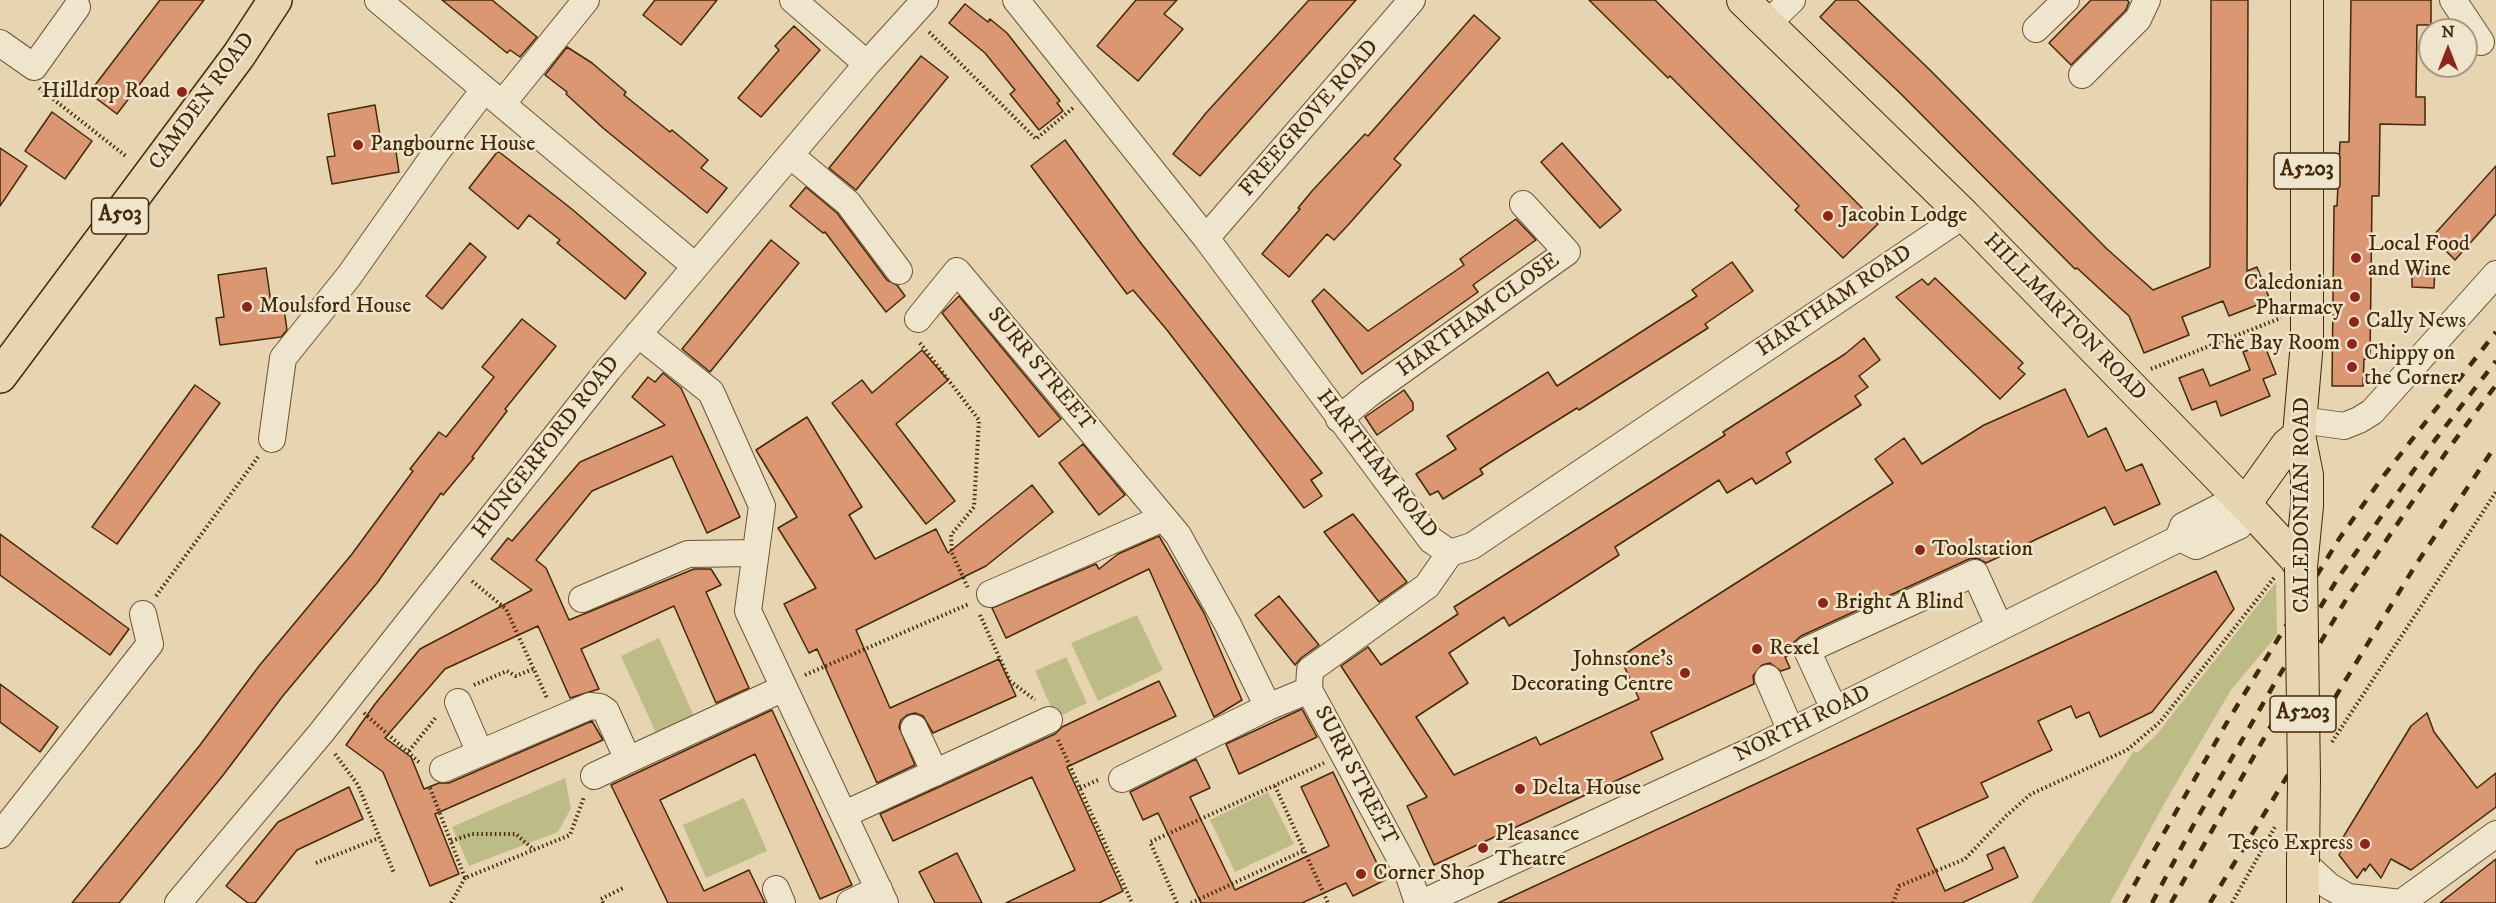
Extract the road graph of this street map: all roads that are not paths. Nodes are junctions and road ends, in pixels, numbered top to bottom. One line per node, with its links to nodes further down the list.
1 (275, 0): 31 (highway, CAMDEN ROAD / A503)
2 (378, 0): 21 (street)
3 (586, 0): 21 (street)
4 (793, 0): 19 (street)
5 (1016, 0): 25 (street, HARTHAM ROAD)
6 (1412, 0): 25 (street, FREEGROVE ROAD)
7 (1743, 0): 15 (main road, HILLMARTON ROAD)
8 (1792, 0): 15 (street)
9 (2066, 0): 16 (street)
10 (2147, 0): 20 (street)
11 (2307, 0): 33 (main road, CALEDONIAN ROAD / A5203)
12 (2453, 0): 17 (street)
13 (77, 7): 18 (street)
14 (917, 8): 19 (street, HUNGERFORD ROAD)
15 (1767, 24): 24 (main road, HILLMARTON ROAD)
16 (2036, 29)
17 (2481, 42)
18 (0, 43)
19 (867, 64): 22 (street, HUNGERFORD ROAD)
20 (2082, 75)
21 (493, 97): 26 (street); 34 (street)
22 (790, 155): 26 (street, HUNGERFORD ROAD); 27 (street)
23 (1523, 204): 32 (street, HARTHAM CLOSE)
24 (1964, 215): 35 (main road, HILLMARTON ROAD); 38 (street, HARTHAM ROAD)
25 (1206, 238): 32 (street, HARTHAM ROAD)
26 (695, 266): 30 (street, HUNGERFORD ROAD)
27 (899, 271)
28 (2496, 274): 33 (street)
29 (918, 319): 36 (street, SURR STREET)
30 (638, 334): 37 (street); 64 (street, HUNGERFORD ROAD)
31 (0, 376)
32 (1339, 419): 38 (street, HARTHAM ROAD)
33 (2300, 428): 35 (main road); 39 (main road, CALEDONIAN ROAD / A5203)
34 (272, 439)
35 (2245, 504): 39 (main road, HILLMARTON ROAD); 43 (street, NORTH ROAD)
36 (1164, 518): 40 (street); 48 (street, SURR STREET)
37 (755, 553): 41 (street); 45 (street)
38 (1450, 553): 46 (street)
39 (2289, 571): 62 (main road, CALEDONIAN ROAD / A5203, bridge)
40 (982, 598)
41 (582, 599)
42 (143, 614): 61 (street)
43 (1999, 626): 49 (street, NORTH ROAD); 49 (street)
44 (1768, 678): 52 (street)
45 (784, 686): 54 (street); 59 (street)
46 (1309, 690): 48 (street, SURR STREET); 66 (street, SURR STREET)
47 (458, 702): 53 (street)
48 (1268, 707): 58 (street, SURR STREET)
49 (1834, 709): 52 (street, NORTH ROAD)
50 (1049, 720): 56 (street)
51 (914, 728): 56 (street)
52 (1791, 731): 66 (street, NORTH ROAD)
53 (480, 753): 54 (street); 55 (street)
54 (628, 760): 57 (street)
55 (430, 771)
56 (935, 773): 59 (street)
57 (594, 776)
58 (1122, 779)
59 (845, 814): 63 (street)
60 (2496, 834): 68 (street)
61 (0, 835)
62 (2303, 862): 67 (main road, CALEDONIAN ROAD / A5203); 68 (street)
63 (882, 896): 65 (street)
64 (178, 903)
65 (850, 903)
66 (1420, 903)
67 (2302, 903)
68 (2401, 903)

